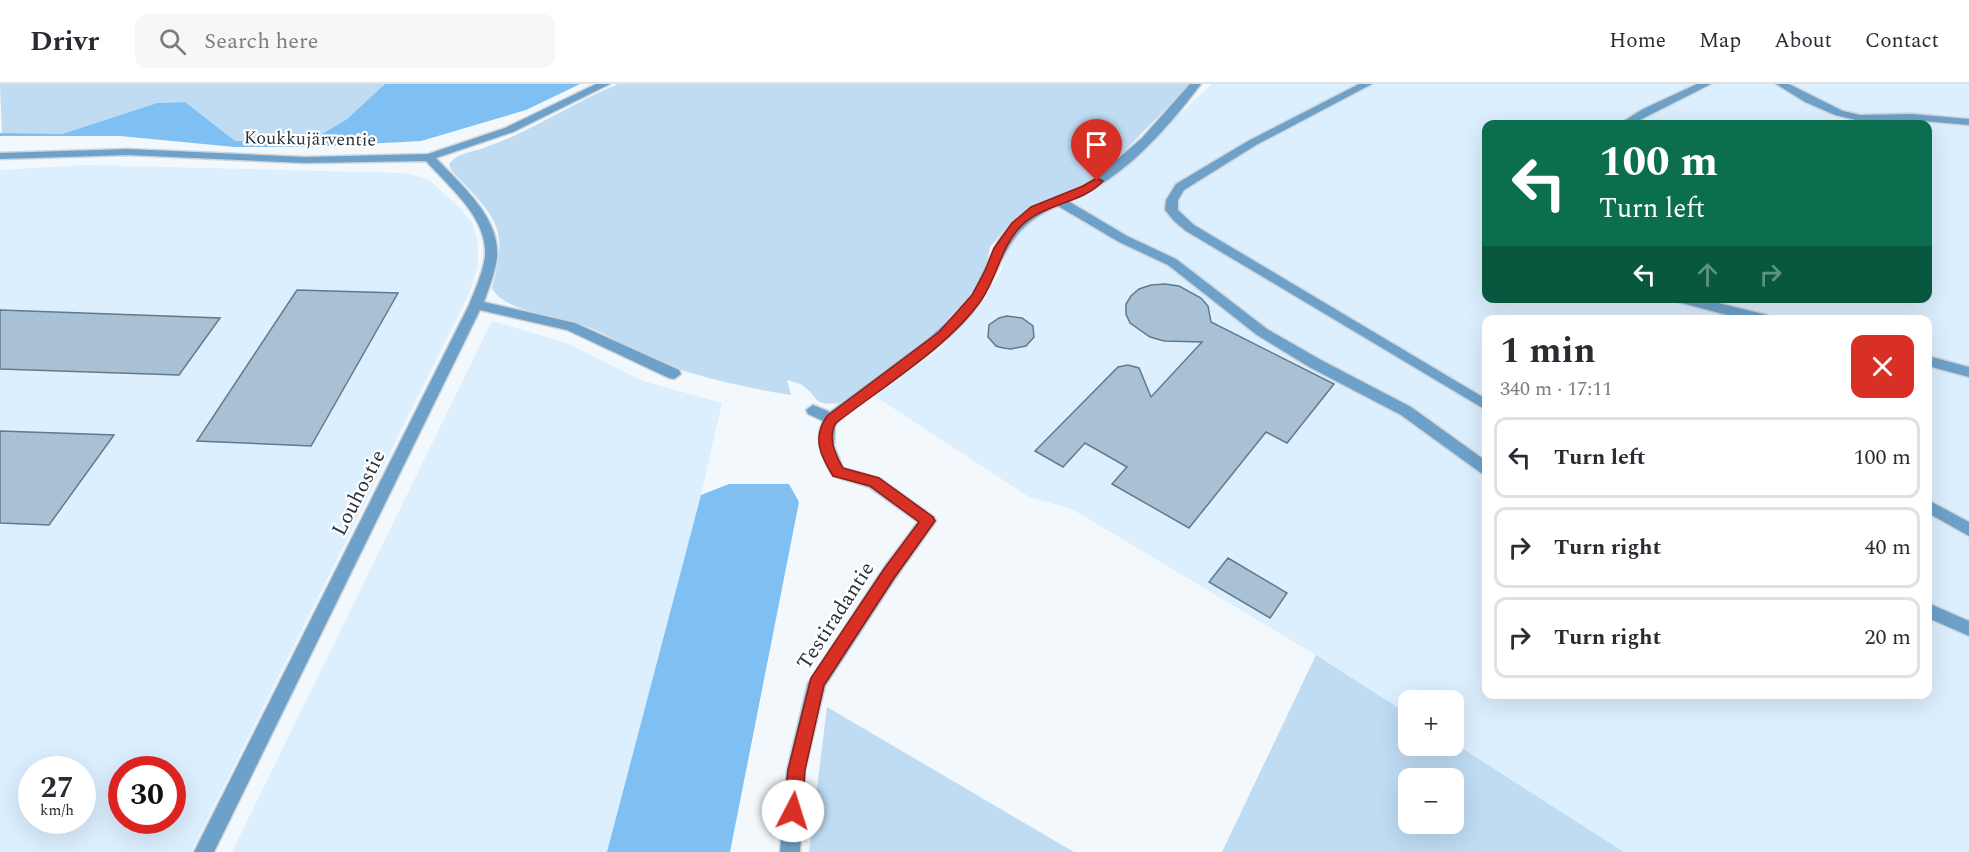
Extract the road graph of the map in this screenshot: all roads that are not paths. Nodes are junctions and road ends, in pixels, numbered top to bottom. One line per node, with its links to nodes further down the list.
1 (605, 84): 9 (street, Koukkujärventie)
2 (1196, 84): 10 (street)
3 (1367, 84): 17 (street)
4 (1706, 84): 6 (street)
5 (1782, 84): 7 (street)
6 (1632, 120)
7 (1969, 122)
8 (0, 156): 9 (street, Koukkujärventie)
9 (429, 158): 12 (street, Louhostie)
10 (1057, 200): 19 (street); 20 (street)
11 (1698, 303): 13 (street)
12 (476, 305): 16 (street); 25 (street, Louhostie)
13 (1747, 315)
14 (1932, 361): 15 (street)
15 (1969, 372)
16 (674, 374)
17 (1482, 403)
18 (813, 410): 19 (street)
19 (831, 419): 26 (street, Testiradantie)
20 (1482, 466)
21 (1932, 508): 22 (street)
22 (1969, 530)
23 (1932, 612): 24 (street)
24 (1969, 629)
25 (204, 852)
26 (790, 852)

